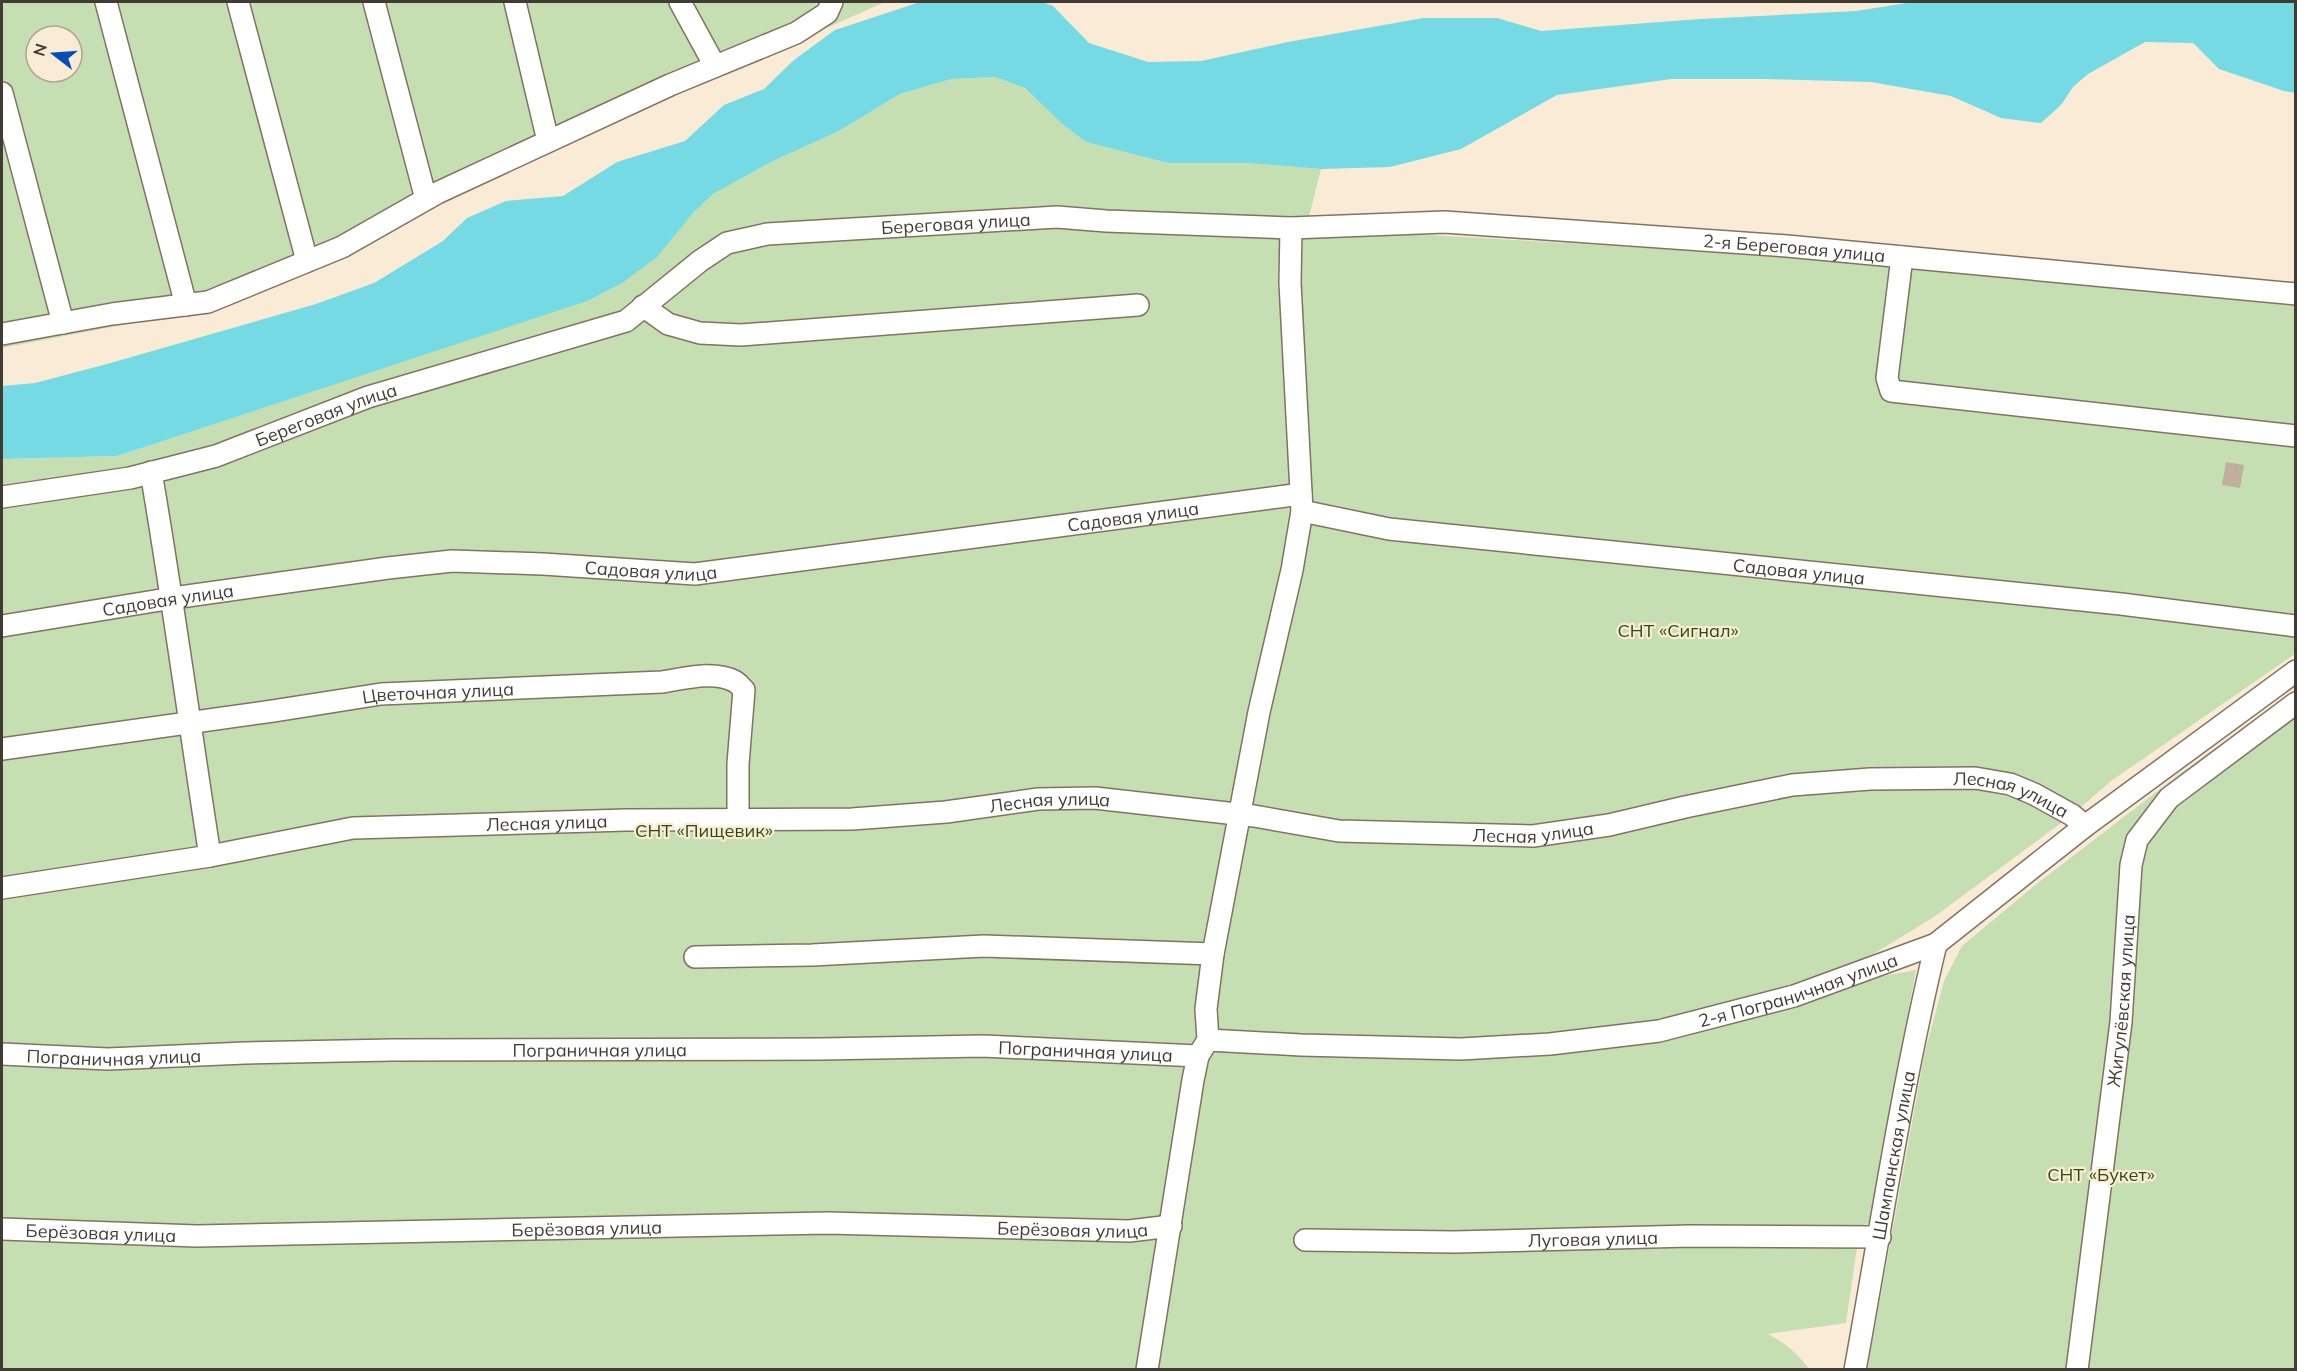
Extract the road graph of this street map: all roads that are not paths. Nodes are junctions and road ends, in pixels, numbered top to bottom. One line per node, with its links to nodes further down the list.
1 (106, 2): 15 (street)
2 (238, 2): 13 (street)
3 (374, 2): 10 (street)
4 (515, 2): 9 (street)
5 (680, 2): 7 (street)
6 (832, 2): 7 (street)
7 (715, 66): 9 (street)
8 (2, 93): 18 (street)
9 (548, 141): 10 (street)
10 (426, 199): 13 (street)
11 (1291, 228): 12 (street, 2-я Береговая улица); 17 (street, Береговая улица); 23 (street)
12 (1902, 256): 14 (street, 2-я Береговая улица); 20 (street)
13 (307, 261): 15 (street)
14 (2295, 294)
15 (186, 305): 18 (street)
16 (1138, 305): 17 (street)
17 (643, 306): 21 (street, Береговая улица)
18 (63, 323): 19 (street)
19 (2, 334)
20 (2295, 436)
21 (151, 472): 22 (street, Береговая улица); 24 (street)
22 (2, 497)
23 (1302, 502): 24 (street, Садовая улица); 26 (street, Садовая улица); 31 (street)
24 (173, 598): 25 (street, Садовая улица); 29 (street)
25 (2, 626)
26 (2295, 627)
27 (2295, 671): 33 (street, 2-я Пограничная улица)
28 (2295, 703): 47 (street, Жигулёвская улица)
29 (189, 723): 30 (street, Цветочная улица); 32 (street, Цветочная улица); 34 (street)
30 (2, 749)
31 (1240, 816): 32 (street, Лесная улица); 33 (street, Лесная улица); 37 (street)
32 (738, 818): 34 (street, Лесная улица)
33 (2085, 826): 36 (street, 2-я Пограничная улица)
34 (210, 855): 35 (street, Лесная улица)
35 (2, 888)
36 (1936, 944): 39 (street, 2-я Пограничная улица); 43 (street, Шампанская улица)
37 (1213, 954): 38 (street); 39 (street)
38 (696, 957)
39 (1203, 1048): 40 (street, Пограничная улица); 41 (street)
40 (2, 1054)
41 (1171, 1226): 42 (street, Берёзовая улица); 45 (street)
42 (2, 1229)
43 (1880, 1237): 44 (street, Луговая улица); 46 (street, Шампанская улица)
44 (1305, 1240)
45 (1146, 1370)
46 (1855, 1370)
47 (2077, 1370)

